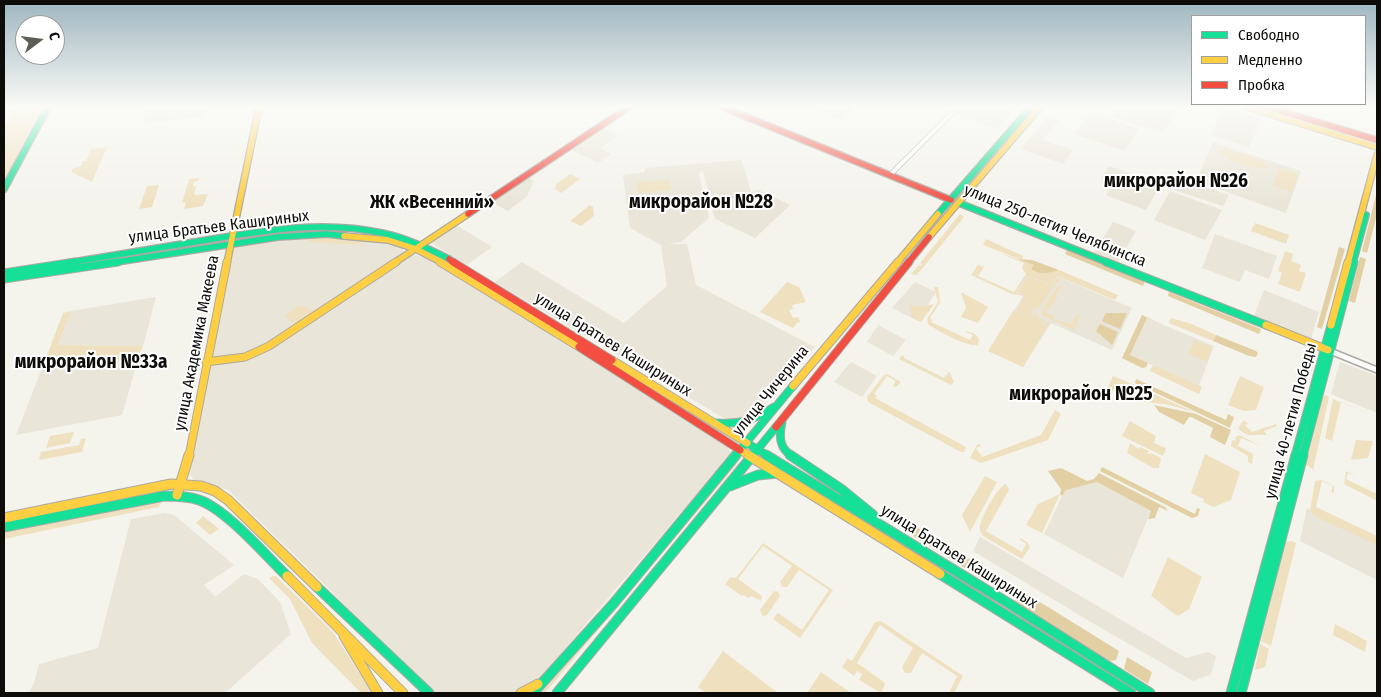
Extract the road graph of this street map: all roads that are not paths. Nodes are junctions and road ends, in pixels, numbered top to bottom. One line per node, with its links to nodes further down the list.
1 (31, 140): 15 (main road)
2 (252, 140): 18 (main road, улица Академика Макеева)
3 (576, 140): 19 (main road)
4 (580, 140): 19 (main road)
5 (802, 140): 13 (main road, улица 250-летия Челябинска)
6 (925, 140): 13 (street)
7 (1006, 140): 16 (main road, улица Чичерина)
8 (1009, 140): 17 (main road, улица Чичерина)
9 (1355, 140): 10 (main road)
10 (1377, 146)
11 (1377, 155): 14 (main road, улица 40-летия Победы)
12 (1377, 171): 14 (main road, улица 40-летия Победы)
13 (890, 175): 16 (main road, улица 250-летия Челябинска)
14 (1371, 186): 23 (main road, улица 40-летия Победы)
15 (4, 189)
16 (951, 200): 17 (main road, улица 250-летия Челябинска); 26 (main road, улица Чичерина)
17 (959, 203): 23 (main road, улица 250-летия Челябинска); 27 (main road, улица Чичерина)
18 (232, 239): 19 (main road, улица Братьев Кашириных); 20 (main road, улица Братьев Кашириных); 22 (main road, улица Братьев Кашириных); 24 (main road, улица Академика Макеева)
19 (418, 246): 21 (main road, улица Братьев Кашириных); 24 (main road)
20 (4, 273)
21 (464, 273): 28 (main road, улица Братьев Кашириных); 31 (main road, улица Братьев Кашириных)
22 (4, 280)
23 (1327, 350): 25 (street, улица 250-летия Челябинска); 40 (main road, улица 40-летия Победы)
24 (206, 362): 34 (main road, улица Академика Макеева)
25 (1377, 370)
26 (777, 404): 28 (main road); 29 (main road, улица Чичерина)
27 (788, 411): 30 (main road, улица Чичерина); 39 (main road)
28 (714, 423): 29 (main road, улица Братьев Кашириных)
29 (747, 443): 30 (main road, улица Братьев Кашириных); 31 (main road, улица Чичерина)
30 (757, 449): 32 (main road, улица Чичерина); 39 (main road, улица Братьев Кашириных)
31 (740, 450): 32 (main road, улица Братьев Кашириных); 42 (main road, улица Чичерина)
32 (752, 457): 33 (main road, улица Братьев Кашириных); 35 (main road, улица Чичерина)
33 (778, 474): 35 (main road); 49 (main road, улица Братьев Кашириных)
34 (182, 484): 36 (main road, улица Академика Макеева); 37 (main road); 46 (main road)
35 (728, 486): 43 (main road, улица Чичерина)
36 (177, 496): 38 (main road); 41 (main road)
37 (4, 518)
38 (4, 527)
39 (893, 532): 50 (main road, улица Братьев Кашириных)
40 (1271, 561): 51 (main road, улица 40-летия Победы); 52 (main road, улица 40-летия Победы)
41 (339, 627): 44 (main road); 45 (main road)
42 (544, 680): 47 (main road); 48 (main road, улица Чичерина)
43 (558, 692)
44 (378, 693)
45 (403, 693)
46 (428, 693)
47 (521, 693)
48 (533, 693)
49 (1131, 693)
50 (1150, 693)
51 (1231, 693)
52 (1241, 693)

